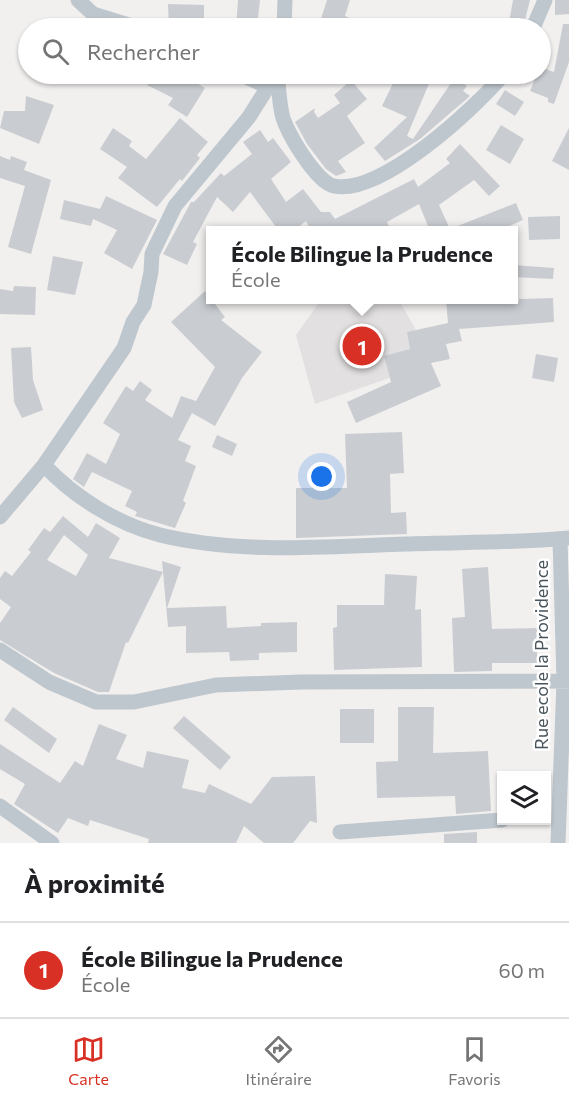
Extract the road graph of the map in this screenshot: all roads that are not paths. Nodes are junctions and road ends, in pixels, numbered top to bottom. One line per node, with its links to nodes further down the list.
1 (78, 0): 4 (street)
2 (285, 0): 5 (street)
3 (545, 0): 6 (street)
4 (106, 18)
5 (284, 18)
6 (537, 18)
7 (262, 84): 11 (street)
8 (270, 84): 11 (street)
9 (278, 84): 10 (street)
10 (494, 84)
11 (268, 87): 12 (street)
12 (44, 465): 13 (street); 14 (street)
13 (0, 517)
14 (565, 538): 16 (street, Rue ecole la Providence)
15 (0, 650): 16 (street)
16 (566, 681): 18 (street, Rue ecole la Providence)
17 (0, 806): 21 (street)
18 (558, 812): 22 (street, Rue ecole la Providence)
19 (497, 820): 20 (street)
20 (340, 832)
21 (52, 843)
22 (558, 843)

